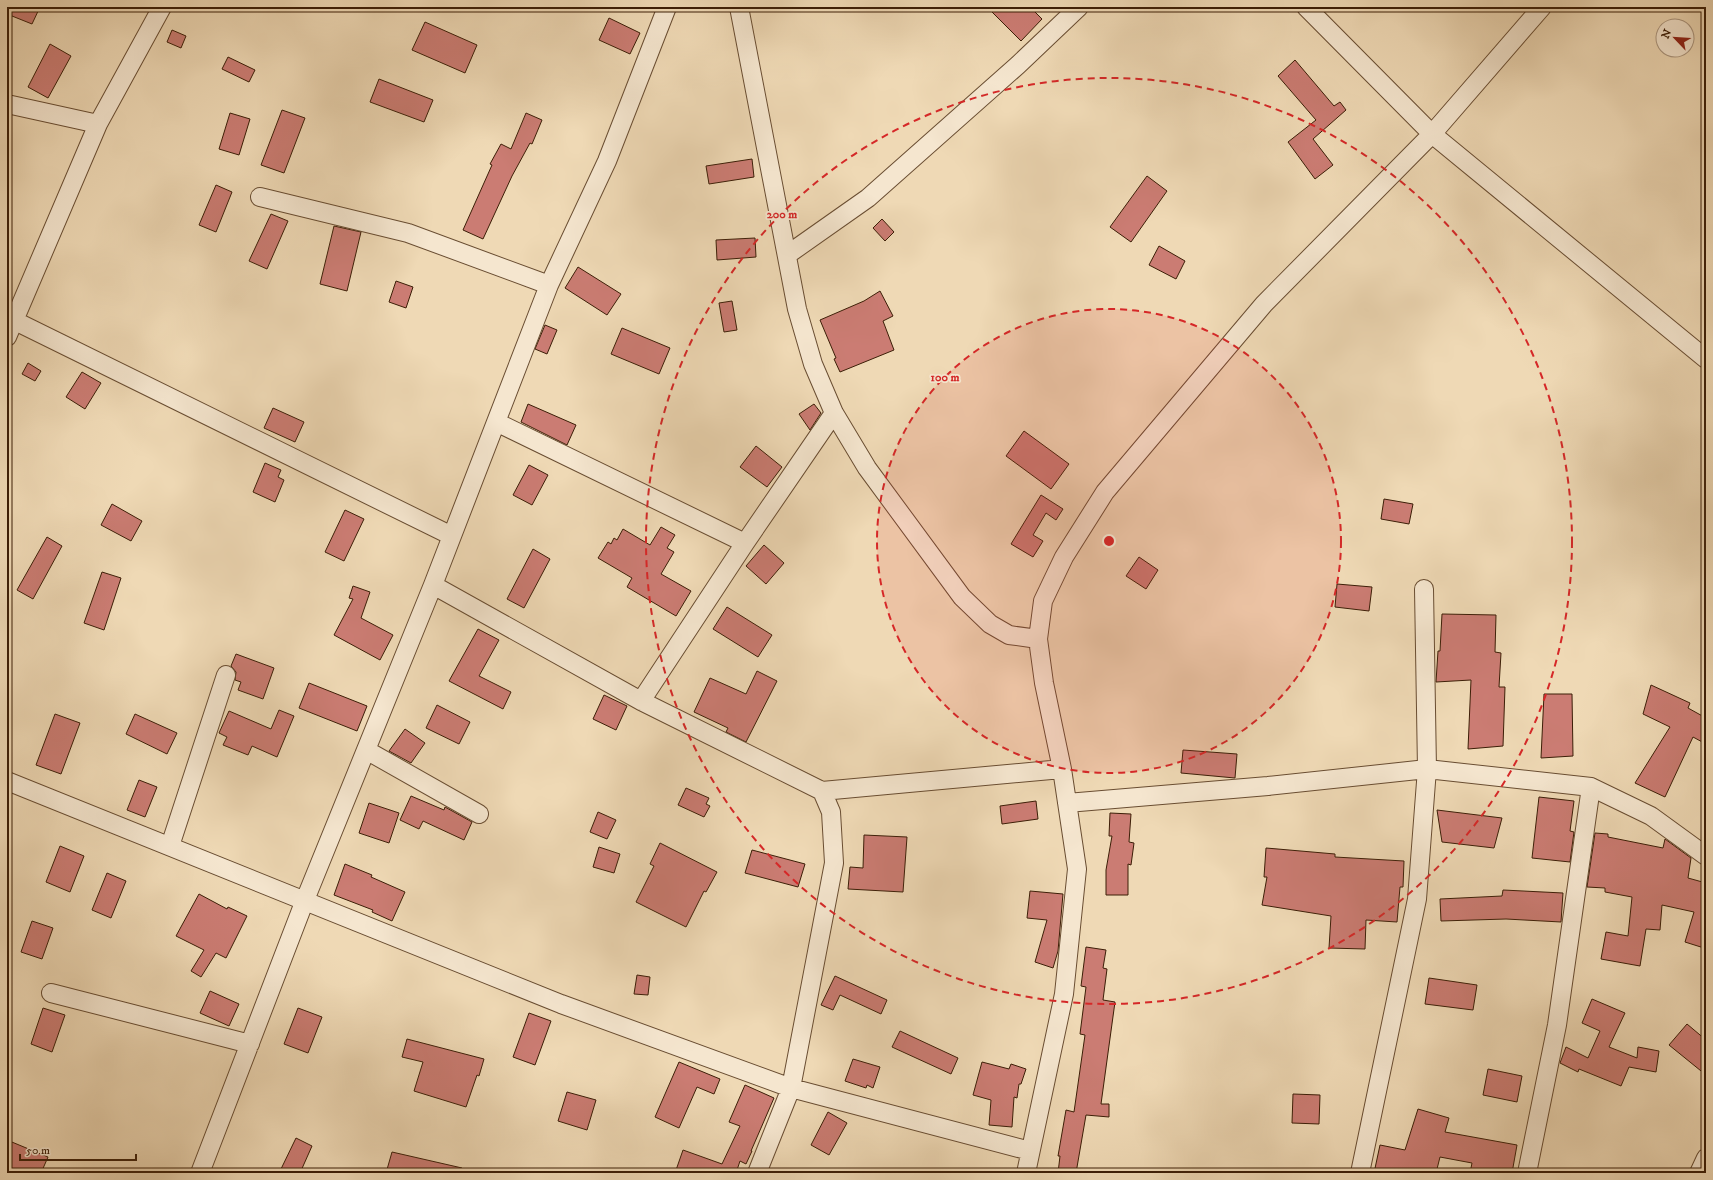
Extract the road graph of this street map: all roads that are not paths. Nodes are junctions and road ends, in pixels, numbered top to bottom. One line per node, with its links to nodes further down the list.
1 (162, 7): 8 (street)
2 (667, 7): 12 (street)
3 (739, 7): 11 (street)
4 (1079, 7): 11 (street)
5 (1306, 7): 9 (street)
6 (1542, 7): 9 (street)
7 (7, 104): 8 (street)
8 (98, 124): 13 (street)
9 (1432, 134): 14 (street); 21 (street)
10 (260, 197): 12 (street)
11 (787, 254): 15 (street)
12 (549, 284): 16 (street)
13 (10, 328): 17 (street)
14 (1706, 359)
15 (834, 413): 18 (street); 21 (street)
16 (496, 422): 17 (street); 18 (street)
17 (452, 536): 19 (street)
18 (745, 543): 23 (street)
19 (433, 585): 23 (street); 24 (street)
20 (1424, 589): 25 (street)
21 (1038, 639): 26 (street)
22 (226, 675): 32 (street)
23 (641, 701): 29 (street)
24 (366, 750): 31 (street); 34 (street)
25 (1427, 768): 28 (street); 30 (street); 43 (street)
26 (1062, 769): 29 (street); 30 (street)
27 (7, 781): 32 (street)
28 (1591, 787): 33 (street); 44 (street)
29 (822, 791): 37 (street)
30 (1067, 803): 38 (street)
31 (479, 814)
32 (170, 846): 34 (street)
33 (1706, 856)
34 (305, 900): 36 (street); 37 (street)
35 (51, 993): 36 (street)
36 (250, 1044): 40 (street)
37 (791, 1088): 38 (street); 41 (street)
38 (1030, 1151): 42 (street)
39 (1706, 1158): 45 (street)
40 (200, 1173)
41 (757, 1173)
42 (1026, 1173)
43 (1360, 1173)
44 (1527, 1173)
45 (1699, 1173)

